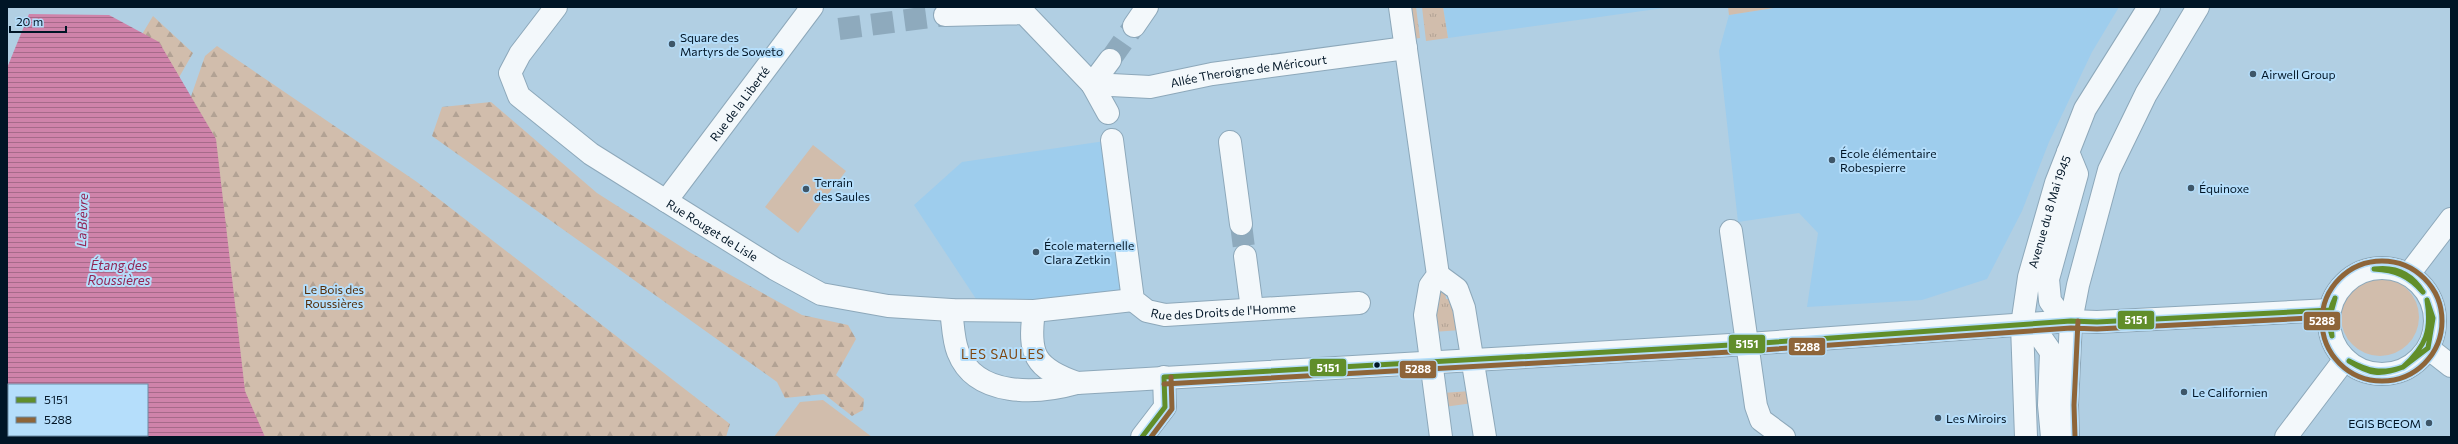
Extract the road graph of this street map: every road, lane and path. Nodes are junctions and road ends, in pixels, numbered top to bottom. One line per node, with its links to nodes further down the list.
1 (556, 7): 14 (street, Rue Rouget de Lisle)
2 (812, 7): 14 (street, Rue de la Liberté)
3 (1400, 7): 7 (street)
4 (2149, 7): 13 (street, Avenue du 8 Mai 1945)
5 (2198, 7): 27 (street)
6 (945, 15): 9 (street)
7 (1406, 48): 9 (street, Allée Theroigne de Méricourt); 20 (street)
8 (1110, 60): 9 (street)
9 (1092, 84): 10 (street)
10 (1108, 113)
11 (1112, 140): 21 (street)
12 (1230, 142): 16 (street)
13 (2068, 152): 27 (street); 28 (street, Avenue du 8 Mai 1945)
14 (666, 201): 24 (street, Rue Rouget de Lisle)
15 (2451, 219): 19 (street)
16 (1240, 224)
17 (1731, 231): 29 (street)
18 (1245, 256): 23 (street)
19 (2409, 274): 25 (street); 30 (street)
20 (1438, 275): 32 (street); 33 (street)
21 (1133, 300): 23 (street, Rue des Droits de l'Homme); 26 (street, Rue Rouget de Lisle)
22 (1359, 304): 23 (street, Rue des Droits de l'Homme)
23 (1252, 309)
24 (951, 310): 26 (street, Rue Rouget de Lisle); 36 (street)
25 (2330, 310): 27 (street); 31 (street)
26 (1034, 311): 36 (street)
27 (2071, 321): 28 (street); 43 (street)
28 (2022, 325): 29 (street); 41 (street, Avenue du 8 Mai 1945); 42 (street)
29 (1748, 344): 32 (street); 40 (street)
30 (2428, 348): 31 (street); 34 (street)
31 (2345, 358): 44 (street)
32 (1473, 360): 33 (street); 39 (street)
33 (1431, 362): 35 (street); 38 (street)
34 (2451, 366)
35 (1164, 377): 36 (street); 37 (street)
36 (1076, 382)
37 (1142, 437)
38 (1441, 437)
39 (1485, 437)
40 (1784, 437)
41 (2026, 437)
42 (2052, 437)
43 (2068, 437)
44 (2286, 437)

